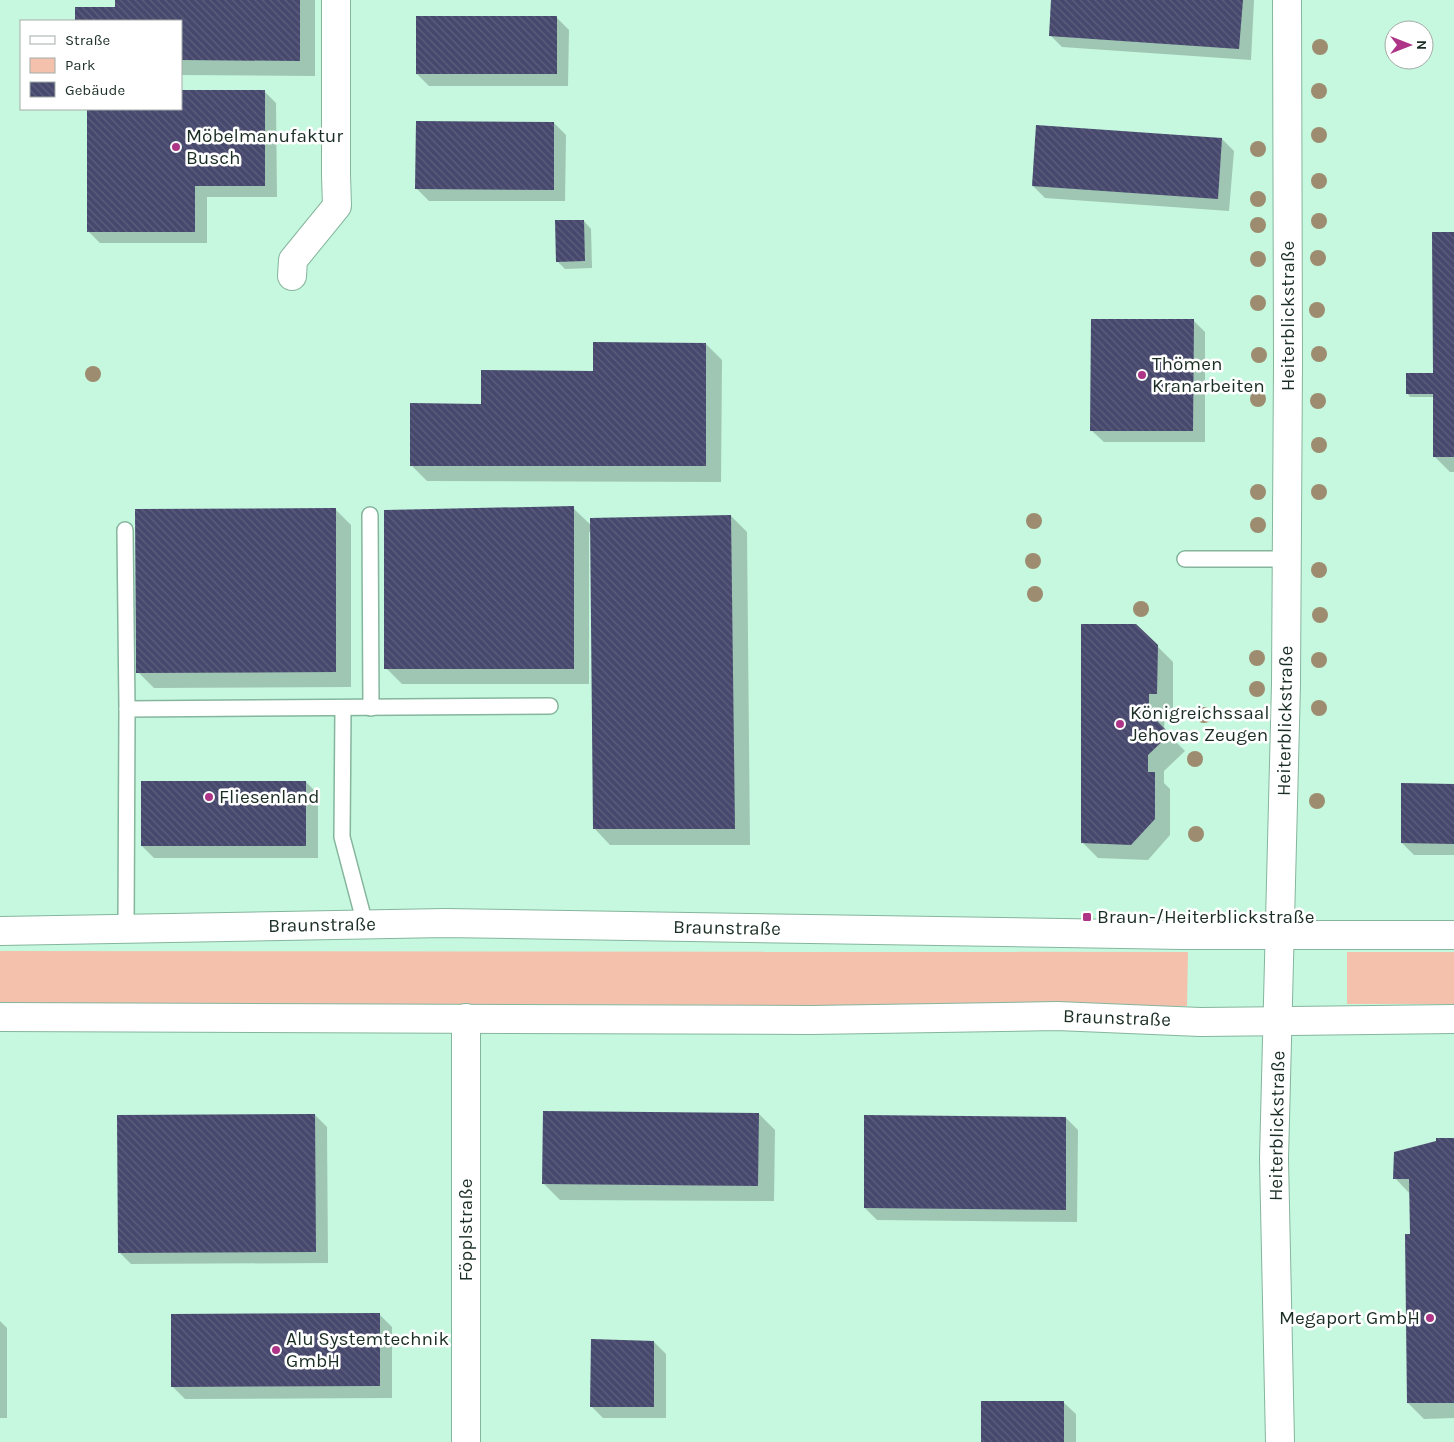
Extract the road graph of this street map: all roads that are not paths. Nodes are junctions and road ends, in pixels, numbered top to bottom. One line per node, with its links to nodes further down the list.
1 (336, 0): 3 (main road)
2 (1287, 0): 7 (main road, Heiterblickstraße)
3 (292, 276)
4 (370, 515): 10 (lane)
5 (125, 530): 11 (lane)
6 (1185, 559): 7 (lane)
7 (1287, 559): 15 (main road, Heiterblickstraße)
8 (550, 706): 10 (lane)
9 (343, 708): 10 (lane); 11 (lane); 12 (lane)
10 (371, 708)
11 (127, 709): 13 (lane)
12 (365, 924): 13 (main road, Braunstraße); 15 (main road, Braunstraße)
13 (126, 929): 14 (main road, Braunstraße)
14 (0, 931)
15 (1281, 935): 16 (main road, Braunstraße); 20 (main road, Heiterblickstraße)
16 (1454, 935)
17 (0, 1017): 18 (main road, Braunstraße)
18 (466, 1018): 20 (main road, Braunstraße); 21 (main road, Föpplstraße)
19 (1454, 1019): 20 (main road, Braunstraße)
20 (1278, 1022): 22 (main road, Heiterblickstraße)
21 (466, 1442)
22 (1280, 1442)

